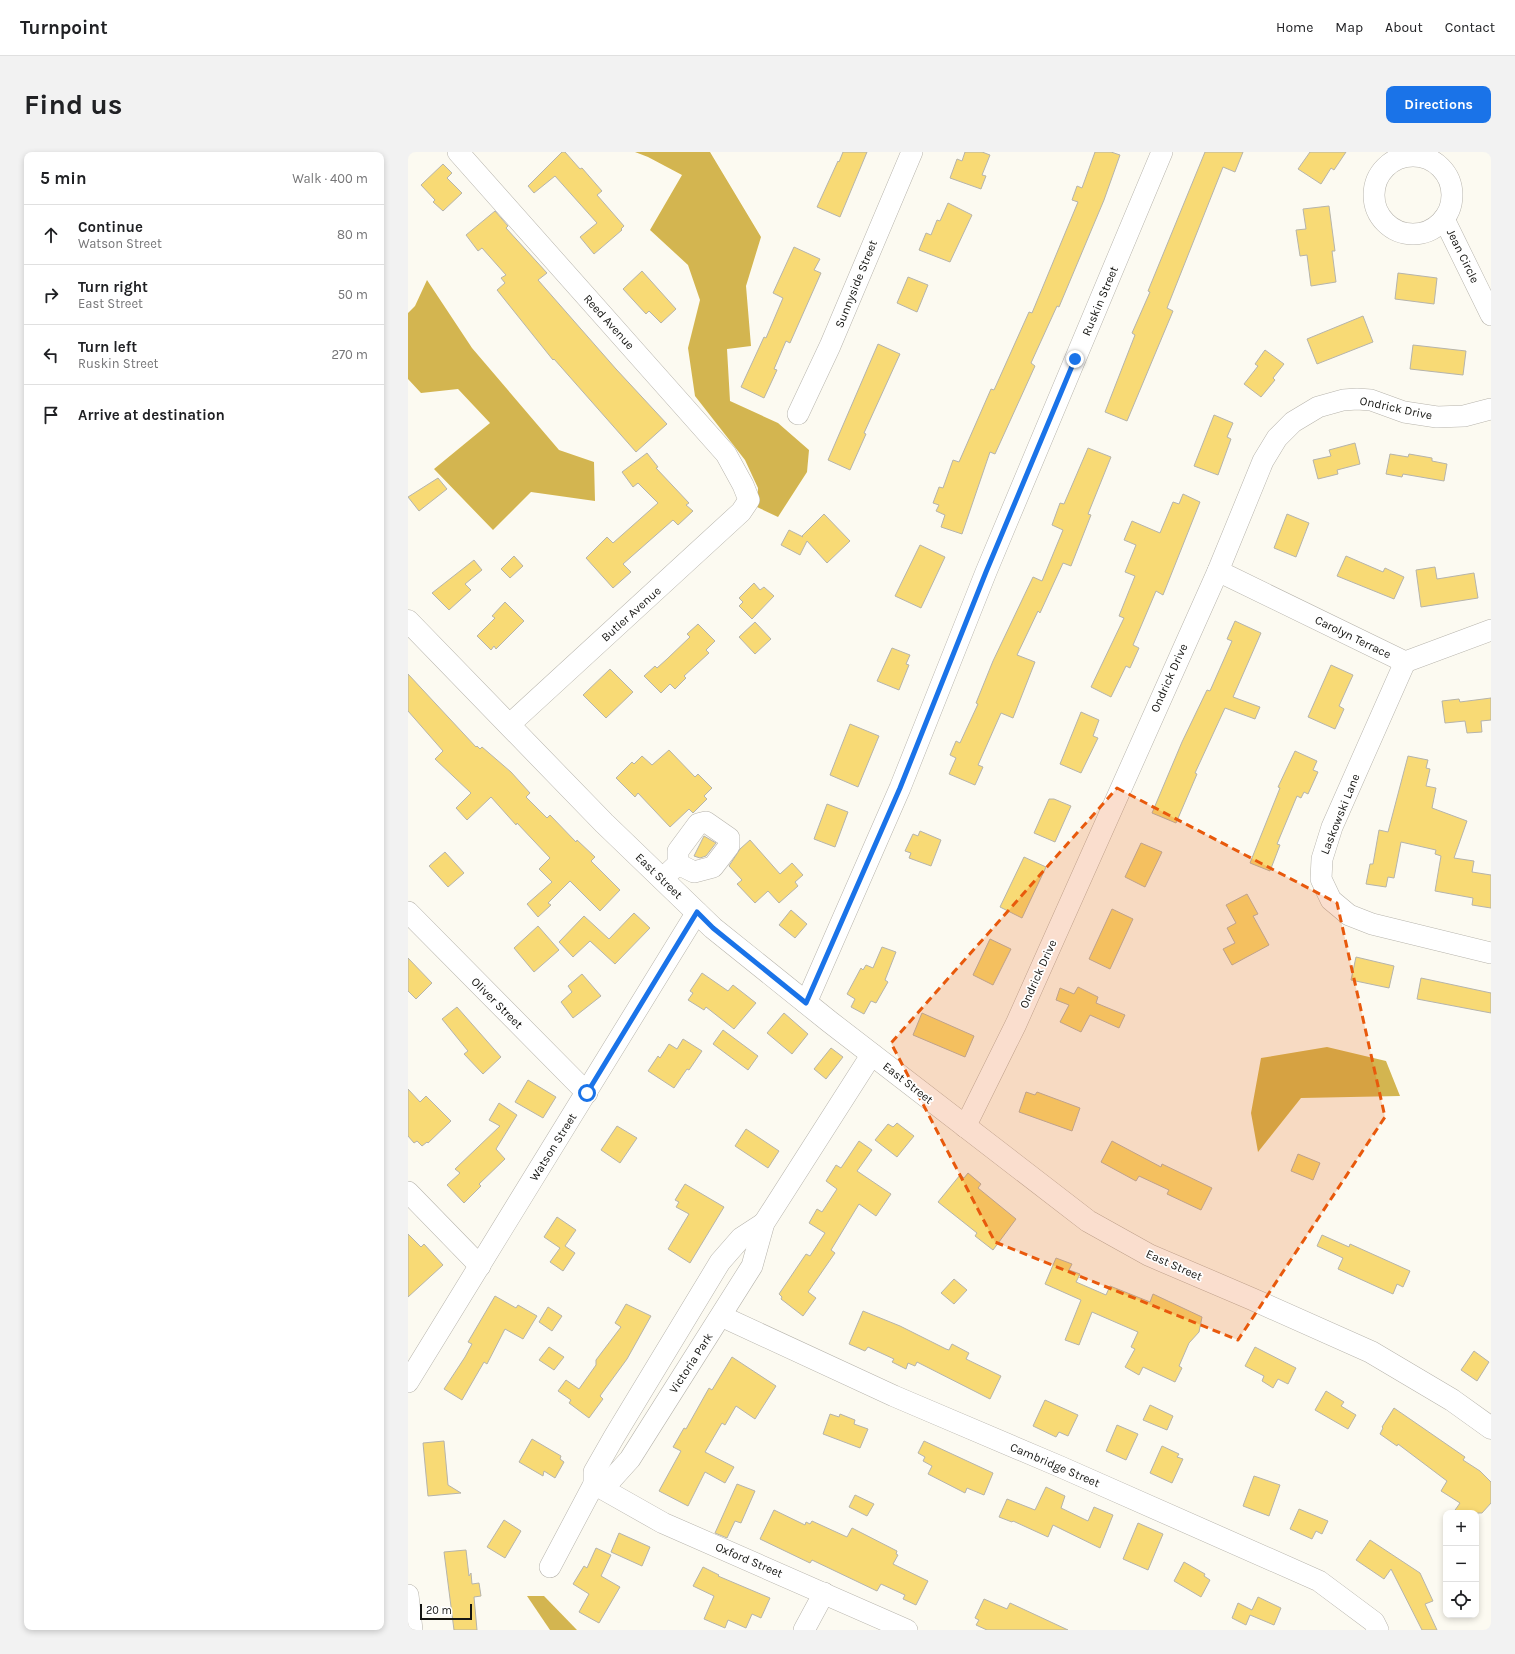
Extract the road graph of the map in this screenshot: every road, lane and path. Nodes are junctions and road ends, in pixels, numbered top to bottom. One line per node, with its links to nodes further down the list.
1 (458, 152): 8 (street, Reed Avenue)
2 (912, 152): 7 (street, Sunnyside Street)
3 (1162, 152): 19 (street, Ruskin Street)
4 (1444, 219): 5 (street, Jean Circle)
5 (1491, 315)
6 (1491, 409): 9 (street, Ondrick Drive)
7 (798, 414)
8 (749, 500): 13 (street, Butler Avenue)
9 (1218, 571): 12 (street, Carolyn Terrace); 22 (street, Ondrick Drive)
10 (408, 621): 13 (main road, East Street)
11 (1491, 630): 12 (street, Carolyn Terrace)
12 (1405, 662): 18 (street, Laskowski Lane)
13 (509, 725): 15 (main road, East Street)
14 (678, 864): 15 (street)
15 (662, 879): 17 (main road, East Street)
16 (408, 912): 21 (street, Oliver Street)
17 (697, 912): 19 (main road, East Street); 21 (street, Watson Street)
18 (1491, 953)
19 (806, 1003): 20 (main road, East Street)
20 (872, 1054): 22 (main road, East Street); 24 (street, Victoria Park)
21 (587, 1093): 25 (street, Watson Street)
22 (965, 1127): 28 (main road, East Street)
23 (408, 1192): 25 (street)
24 (764, 1223): 26 (street, Victoria Park); 29 (street, Victoria Park)
25 (480, 1266): 27 (street, Watson Street)
26 (721, 1316): 29 (street, Victoria Park); 36 (street, Cambridge Street)
27 (408, 1382)
28 (1491, 1428)
29 (594, 1484): 30 (street, Victoria Park); 31 (street, Oxford Street)
30 (550, 1567)
31 (824, 1593): 34 (street); 35 (street, Oxford Street)
32 (408, 1595): 33 (street)
33 (412, 1630)
34 (804, 1630)
35 (907, 1630)
36 (1378, 1630)

